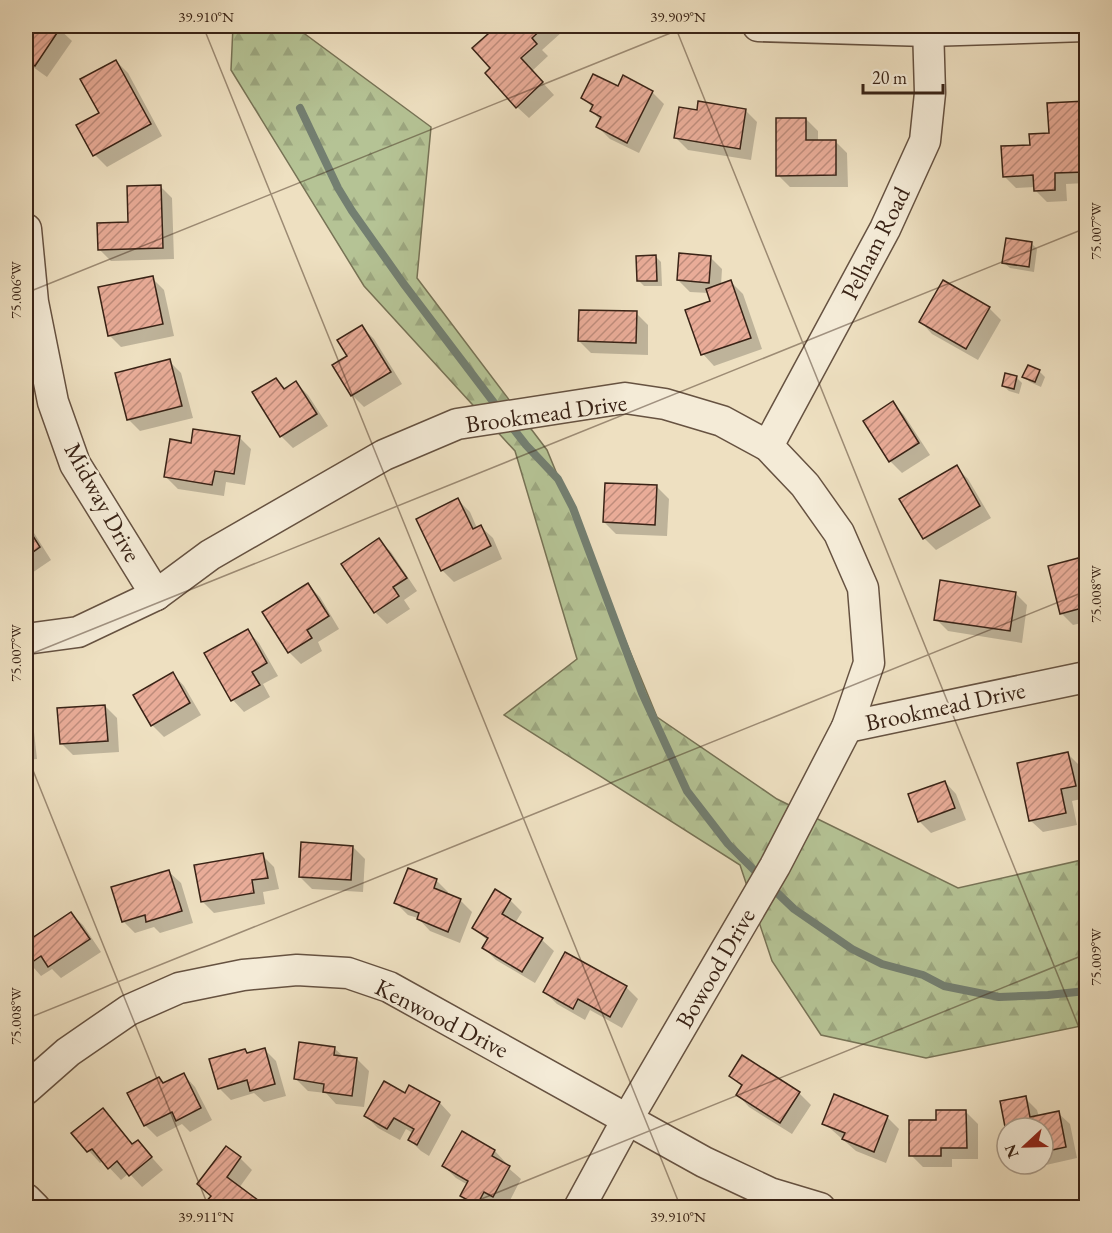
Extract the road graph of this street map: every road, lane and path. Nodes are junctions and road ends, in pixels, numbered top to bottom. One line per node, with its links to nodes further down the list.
1 (758, 26): 3 (street)
2 (1086, 26): 3 (street)
3 (928, 28): 5 (street, Pelham Road)
4 (26, 229): 6 (street, Midway Drive)
5 (768, 446): 6 (street, Brookmead Drive); 9 (street, Brookmead Drive)
6 (156, 595): 7 (street, Brookmead Drive)
7 (26, 639)
8 (1086, 678): 9 (street, Brookmead Drive)
9 (847, 727): 11 (street, Bowood Drive)
10 (26, 1089): 11 (street, Kenwood Drive)
11 (628, 1118): 14 (street, Bowood Drive); 15 (street, Kenwood Drive)
12 (26, 1198): 13 (street)
13 (35, 1208)
14 (579, 1208)
15 (820, 1208)

